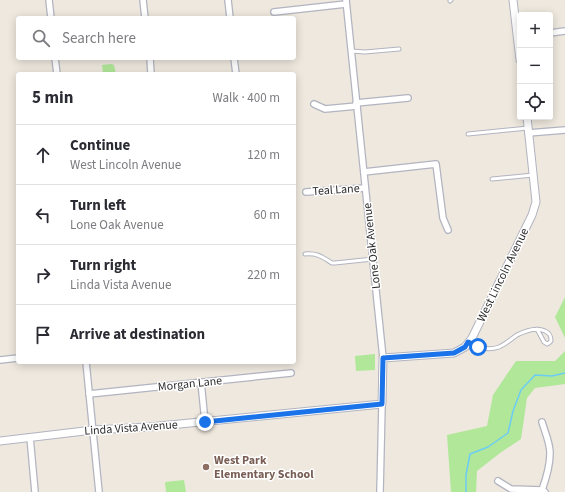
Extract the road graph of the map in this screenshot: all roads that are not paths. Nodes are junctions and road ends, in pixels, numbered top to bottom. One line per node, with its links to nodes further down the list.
1 (49, 0): 7 (street)
2 (143, 0): 8 (street)
3 (228, 0): 9 (street)
4 (513, 0): 10 (street)
5 (346, 2): 6 (street); 14 (street, Lone Oak Avenue)
6 (274, 12)
7 (51, 16)
8 (145, 16)
9 (230, 16)
10 (517, 24)
11 (565, 31): 12 (street)
12 (553, 33)
13 (399, 49): 14 (lane)
14 (351, 51): 23 (street, Lone Oak Avenue)
15 (55, 60): 18 (street)
16 (150, 60): 19 (street)
17 (234, 60): 20 (street)
18 (57, 72)
19 (151, 72)
20 (236, 72)
21 (408, 98): 23 (street)
22 (314, 104): 23 (street)
23 (357, 105): 28 (street, Lone Oak Avenue)
24 (526, 120): 26 (street, West Lincoln Avenue)
25 (565, 130): 26 (street)
26 (528, 131): 27 (lane); 29 (street, West Lincoln Avenue)
27 (468, 134)
28 (364, 172): 31 (street, Lone Oak Avenue); 33 (street)
29 (533, 175): 30 (lane); 37 (street, West Lincoln Avenue)
30 (492, 179)
31 (366, 188): 32 (street, Teal Lane); 35 (street, Lone Oak Avenue)
32 (306, 192)
33 (448, 230)
34 (305, 254): 35 (lane)
35 (373, 259): 39 (street, Lone Oak Avenue)
36 (537, 329): 36 (lane); 37 (lane)
37 (468, 342): 39 (street, West Lincoln Avenue)
38 (16, 358): 40 (street)
39 (383, 358): 45 (street, Lone Oak Avenue)
40 (0, 360)
41 (86, 364): 44 (street)
42 (291, 373): 43 (street, Morgan Lane)
43 (201, 382): 44 (street, Morgan Lane); 46 (street)
44 (89, 394): 48 (street)
45 (382, 404): 46 (street, Linda Vista Avenue); 56 (street, Lone Oak Avenue)
46 (205, 422): 48 (street, Linda Vista Avenue)
47 (542, 422): 53 (street)
48 (93, 430): 49 (street, Linda Vista Avenue); 55 (street)
49 (30, 437): 50 (street, Linda Vista Avenue); 54 (street)
50 (0, 441)
51 (498, 480): 52 (street)
52 (512, 491): 53 (street)
53 (544, 491)
54 (35, 492)
55 (100, 492)
56 (380, 492)

